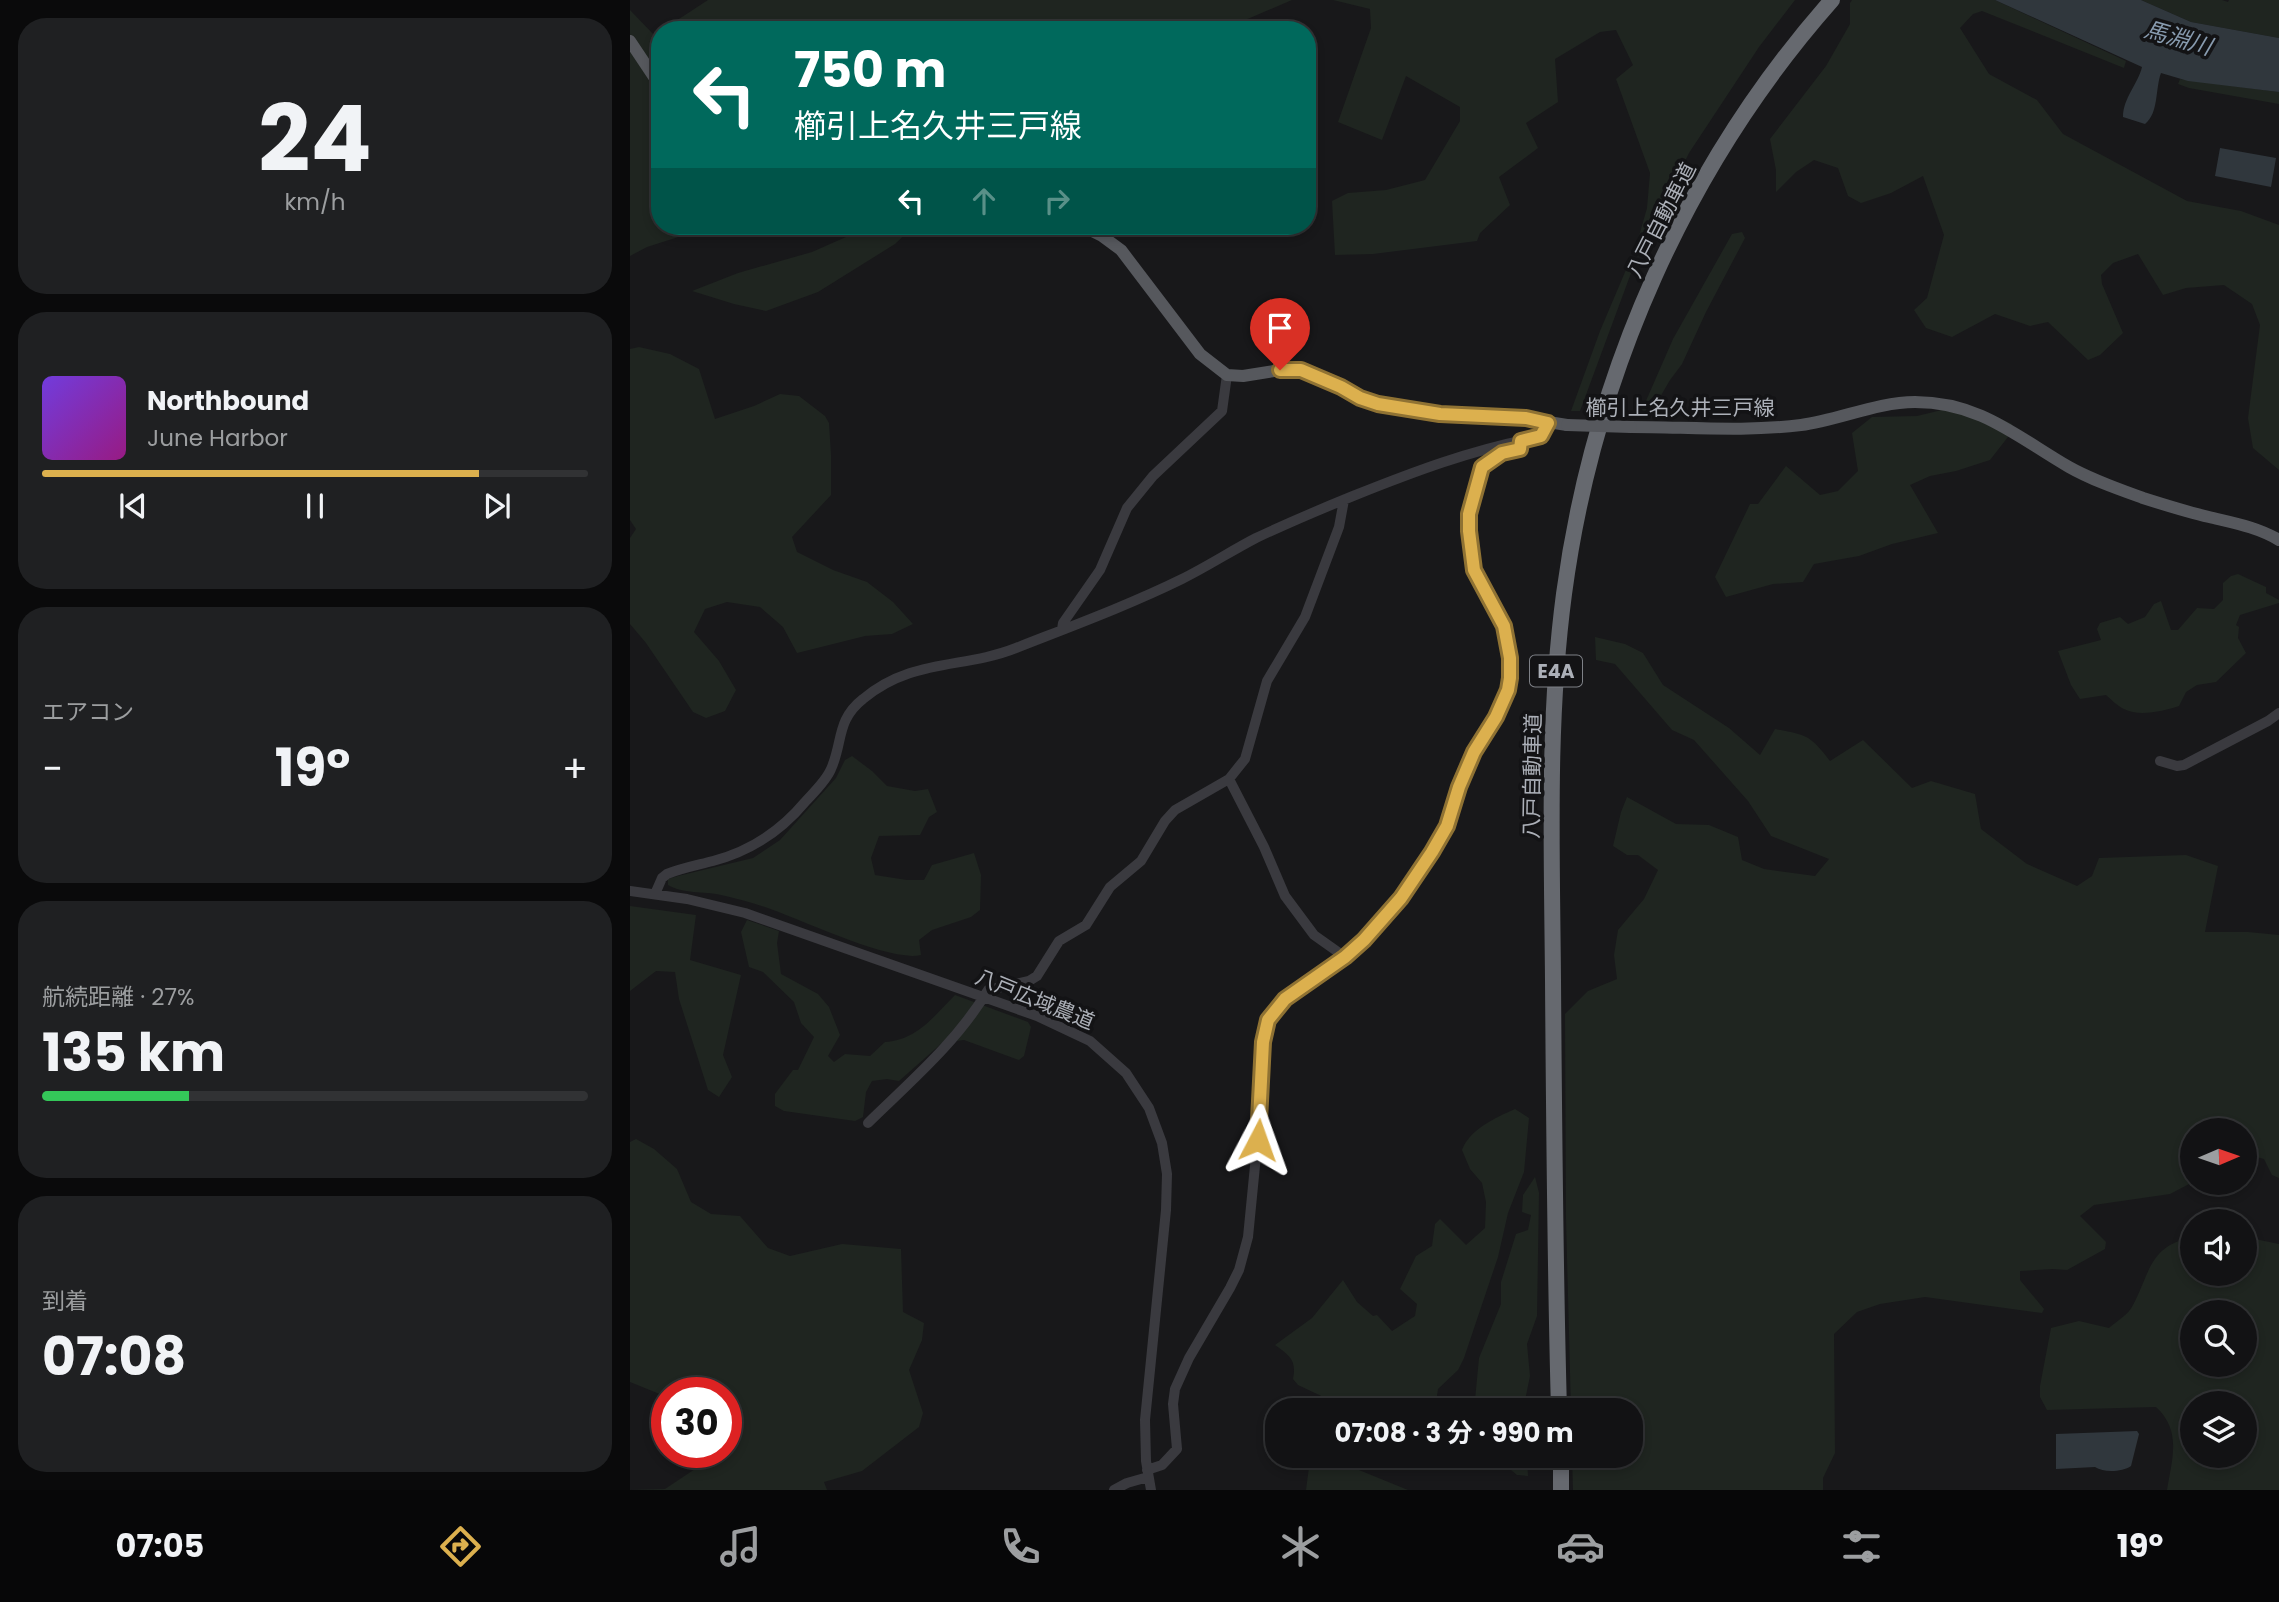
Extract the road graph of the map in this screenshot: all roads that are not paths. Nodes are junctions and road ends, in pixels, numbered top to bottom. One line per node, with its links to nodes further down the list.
1 (1823, 0): 20 (highway, 八戸自動車道 / E4A)
2 (1832, 0): 21 (highway, 八戸自動車道 / E4A)
3 (630, 41): 4 (main road)
4 (651, 72)
5 (1100, 235): 6 (main road)
6 (1227, 375): 7 (main road, 櫛引上名久井三戸線); 11 (street)
7 (1548, 423): 8 (street); 10 (main road, 櫛引上名久井三戸線, bridge)
8 (1521, 441): 9 (street); 17 (street)
9 (1344, 500): 11 (street); 14 (street)
10 (2279, 540)
11 (1062, 629): 16 (street)
12 (2279, 713): 13 (street)
13 (2160, 761)
14 (1229, 779): 17 (street); 18 (street)
15 (630, 891): 16 (street, 八戸広域農道)
16 (655, 894): 18 (street, 八戸広域農道)
17 (1345, 957): 24 (street)
18 (984, 998): 19 (street); 24 (street, 八戸広域農道)
19 (868, 1123)
20 (1550, 1398)
21 (1559, 1398)
22 (1552, 1468): 27 (highway)
23 (1561, 1468): 28 (highway)
24 (1147, 1474): 25 (street); 26 (street, 八戸広域農道)
25 (1114, 1490)
26 (1151, 1490)
27 (1552, 1490)
28 (1562, 1490)

